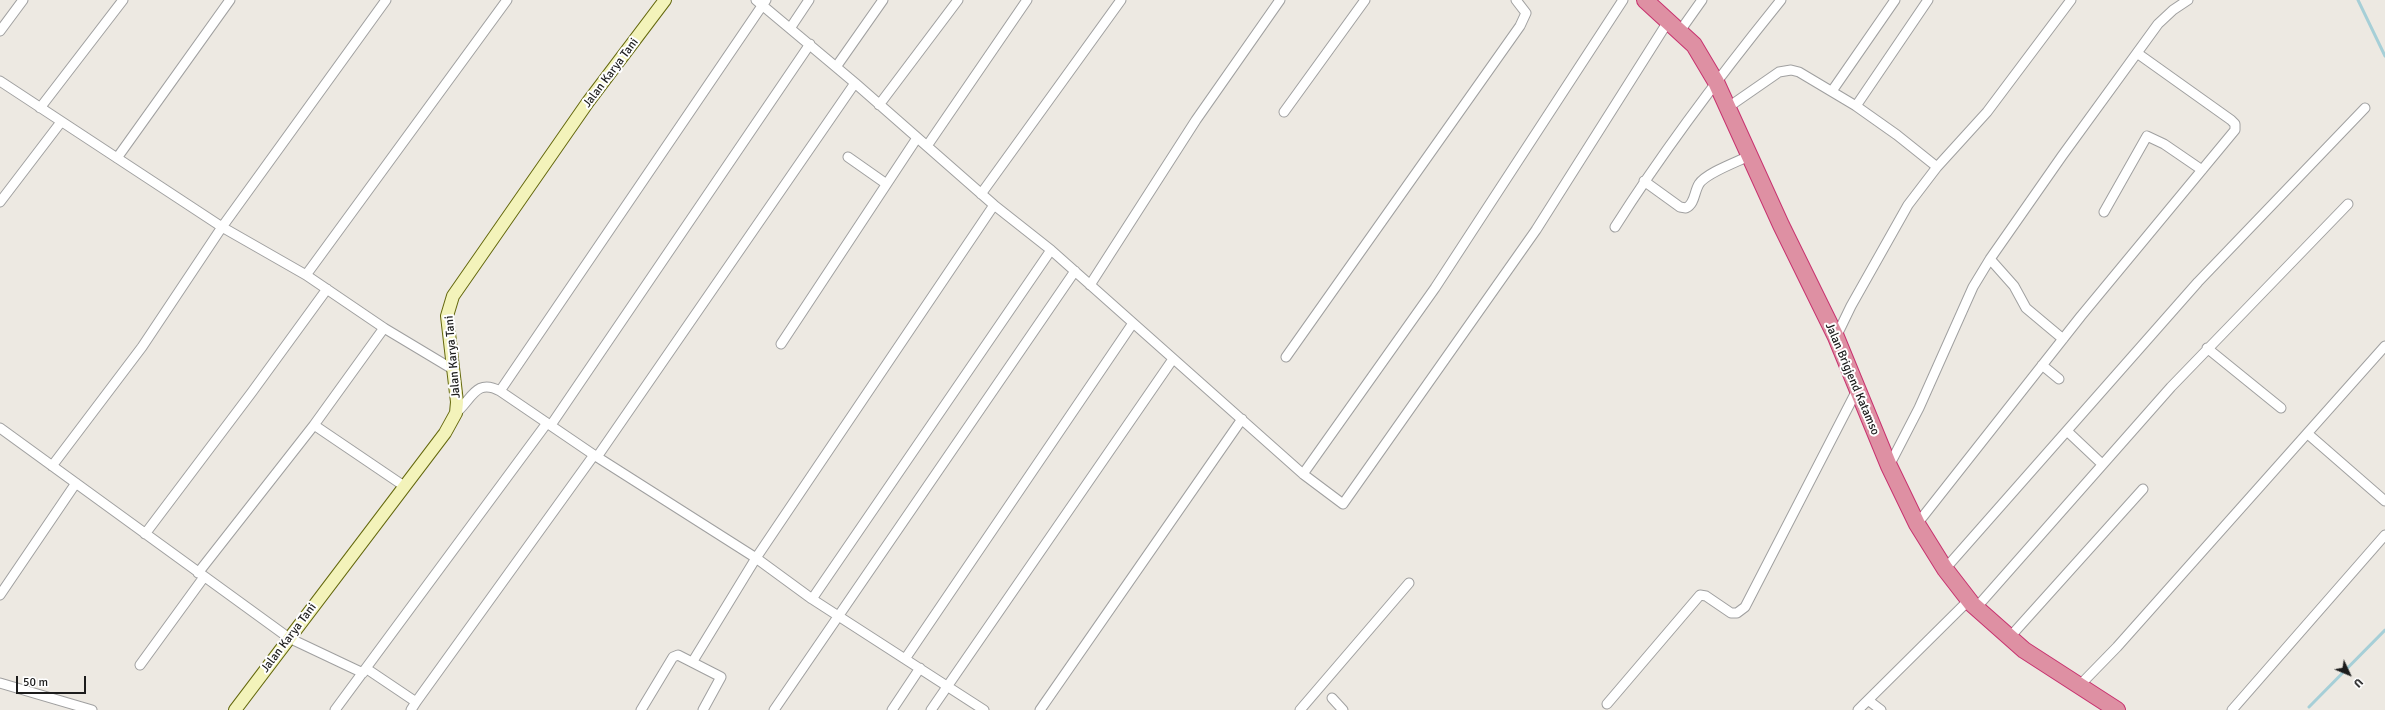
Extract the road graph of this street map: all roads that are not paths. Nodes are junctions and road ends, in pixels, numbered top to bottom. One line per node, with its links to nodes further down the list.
1 (23, 0): 26 (street)
2 (122, 0): 37 (street)
3 (230, 0): 46 (street)
4 (386, 0): 56 (street)
5 (507, 0): 61 (street)
6 (665, 0): 74 (street, Jalan Karya Tani)
7 (809, 0): 25 (street)
8 (883, 0): 29 (street)
9 (958, 0): 35 (street)
10 (1027, 0): 43 (street)
11 (1121, 0): 51 (street)
12 (1280, 0): 62 (street)
13 (1365, 0): 40 (street)
14 (1516, 0): 71 (street)
15 (1623, 0): 90 (street)
16 (1645, 0): 24 (highway, Jalan Brigjend Katamso)
17 (1702, 0): 24 (street)
18 (1781, 0): 30 (street)
19 (1895, 0): 33 (street)
20 (1928, 0): 36 (street)
21 (2071, 0): 47 (street)
22 (2188, 0): 28 (street)
23 (762, 2): 25 (street); 77 (street)
24 (1674, 26): 30 (highway, Jalan Brigjend Katamso); 90 (street)
25 (790, 28): 27 (street)
26 (0, 31)
27 (810, 44): 29 (street); 81 (street)
28 (2137, 53): 48 (street); 59 (street)
29 (836, 67): 32 (street)
30 (1716, 82): 38 (highway, Jalan Brigjend Katamso); 49 (street)
31 (3, 83): 34 (street); 37 (street)
32 (855, 83): 35 (street); 86 (street)
33 (1832, 91): 36 (street); 38 (street)
34 (0, 92)
35 (879, 105): 42 (street)
36 (1856, 106): 47 (street)
37 (40, 108): 41 (street)
38 (1727, 108): 44 (highway, Jalan Brigjend Katamso)
39 (2365, 108): 84 (street)
40 (1284, 112)
41 (61, 122): 46 (street); 52 (street)
42 (917, 138): 43 (street); 50 (street)
43 (927, 146): 51 (street)
44 (1749, 156): 49 (street); 66 (highway, Jalan Brigjend Katamso)
45 (848, 157): 50 (street)
46 (117, 158): 56 (street)
47 (1937, 167): 66 (street)
48 (2202, 170): 55 (street); 67 (street)
49 (1644, 182): 57 (street)
50 (885, 183): 68 (street)
51 (981, 194): 54 (street)
52 (0, 202)
53 (2348, 204): 70 (street)
54 (994, 205): 58 (street); 98 (street)
55 (2104, 212)
56 (222, 227): 61 (street); 88 (street)
57 (1615, 227)
58 (1051, 250): 60 (street); 104 (street)
59 (1990, 259): 67 (street); 89 (street)
60 (1075, 271): 62 (street); 106 (street)
61 (306, 275): 63 (street)
62 (1090, 285): 64 (street)
63 (327, 289): 65 (street); 96 (street)
64 (1133, 323): 72 (street); 109 (street)
65 (384, 328): 74 (street); 82 (street)
66 (1836, 337): 76 (highway, Jalan Brigjend Katamso)
67 (2063, 339): 73 (street)
68 (781, 344)
69 (2385, 346): 85 (street)
70 (2207, 348): 78 (street); 87 (street)
71 (1286, 357)
72 (1173, 358): 80 (street); 115 (street)
73 (2042, 366): 75 (street); 95 (street)
74 (454, 370): 79 (street, Jalan Karya Tani)
75 (2059, 379)
76 (1856, 390): 89 (highway, Jalan Brigjend Katamso); 120 (street)
77 (500, 391): 79 (street); 81 (street)
78 (2281, 408)
79 (456, 413): 92 (street, Jalan Karya Tani)
80 (1242, 419): 90 (street); 131 (street)
81 (549, 424): 86 (street); 113 (street)
82 (314, 425): 92 (street); 100 (street)
83 (0, 428): 88 (street)
84 (2067, 431): 87 (street); 99 (street)
85 (2308, 434): 94 (street); 116 (street)
86 (596, 456): 98 (street); 119 (street)
87 (2102, 464): 105 (street)
88 (52, 466): 91 (street)
89 (1889, 466): 95 (highway, Jalan Brigjend Katamso)
90 (1303, 474)
91 (76, 483): 96 (street); 101 (street)
92 (404, 486): 107 (street, Jalan Karya Tani)
93 (2143, 488): 108 (street)
94 (2385, 501)
95 (1917, 524): 99 (highway, Jalan Brigjend Katamso)
96 (146, 534): 100 (street)
97 (2385, 535): 137 (street)
98 (756, 558): 104 (street); 110 (street)
99 (1945, 569): 105 (highway, Jalan Brigjend Katamso)
100 (201, 575): 107 (street); 111 (street)
101 (4, 582): 103 (street)
102 (1409, 583): 132 (street)
103 (0, 595)
104 (812, 599): 106 (street)
105 (1973, 604): 108 (highway, Jalan Brigjend Katamso); 118 (street)
106 (839, 616): 109 (street); 127 (street)
107 (289, 638): 113 (street); 122 (street, Jalan Karya Tani)
108 (2009, 638): 116 (highway, Jalan Brigjend Katamso)
109 (905, 659): 112 (street)
110 (693, 661): 125 (street); 126 (street)
111 (140, 665)
112 (920, 668): 115 (street); 128 (street)
113 (365, 671): 119 (street); 123 (street)
114 (0, 683): 121 (street)
115 (948, 686): 129 (street); 130 (street)
116 (2078, 687): 136 (highway, Jalan Brigjend Katamso)
117 (1332, 698): 133 (street)
118 (1868, 700): 134 (street); 135 (street)
119 (416, 702): 124 (street)
120 (1607, 704)
121 (92, 710)
122 (234, 710)
123 (335, 710)
124 (410, 710)
125 (642, 710)
126 (703, 710)
127 (774, 710)
128 (892, 710)
129 (932, 710)
130 (984, 710)
131 (1040, 710)
132 (1300, 710)
133 (1343, 710)
134 (1858, 710)
135 (1881, 710)
136 (2117, 710)
137 (2232, 710)

